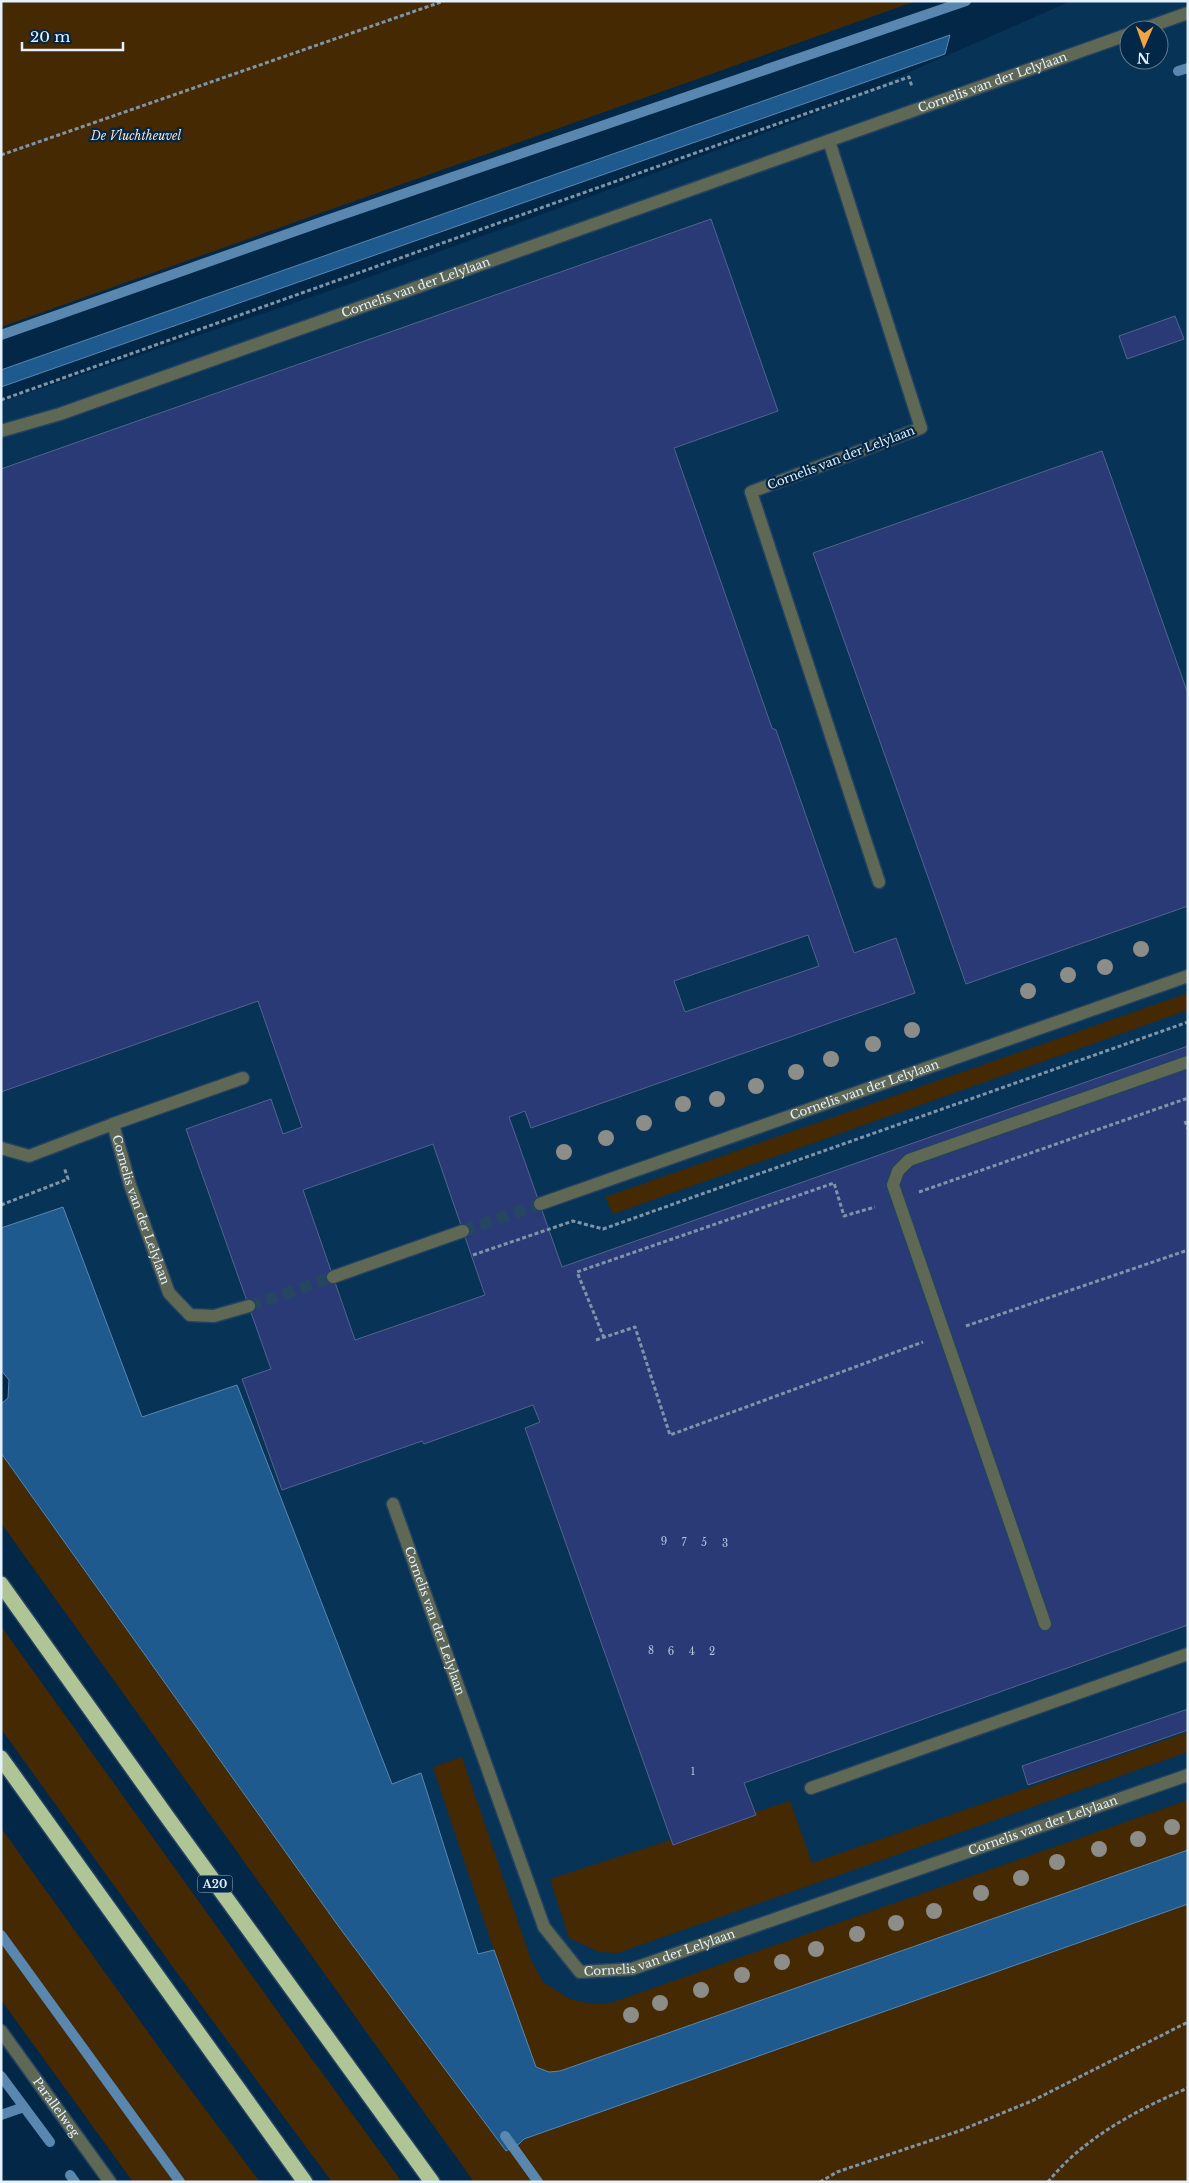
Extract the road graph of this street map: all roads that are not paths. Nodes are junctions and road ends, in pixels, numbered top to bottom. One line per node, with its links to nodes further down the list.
1 (1188, 13): 2 (street)
2 (1168, 20)
3 (1119, 38): 4 (street, Cornelis van der Lelylaan)
4 (829, 141): 5 (street, Cornelis van der Lelylaan); 6 (street, Cornelis van der Lelylaan)
5 (1, 432)
6 (879, 882)
7 (1188, 976): 12 (street, Cornelis van der Lelylaan)
8 (1188, 1062): 18 (street)
9 (243, 1078): 10 (street, Cornelis van der Lelylaan)
10 (113, 1124): 11 (street, Cornelis van der Lelylaan); 15 (street, Cornelis van der Lelylaan)
11 (1, 1148)
12 (540, 1204)
13 (463, 1231): 14 (street)
14 (333, 1277)
15 (249, 1306)
16 (393, 1504): 21 (street, Cornelis van der Lelylaan)
17 (1, 1584): 26 (highway, A20)
18 (1045, 1624)
19 (1188, 1654): 22 (street)
20 (1, 1758): 25 (highway)
21 (1188, 1775)
22 (811, 1788)
23 (1, 2031): 24 (street, Parallelweg)
24 (110, 2182)
25 (305, 2182)
26 (432, 2182)

